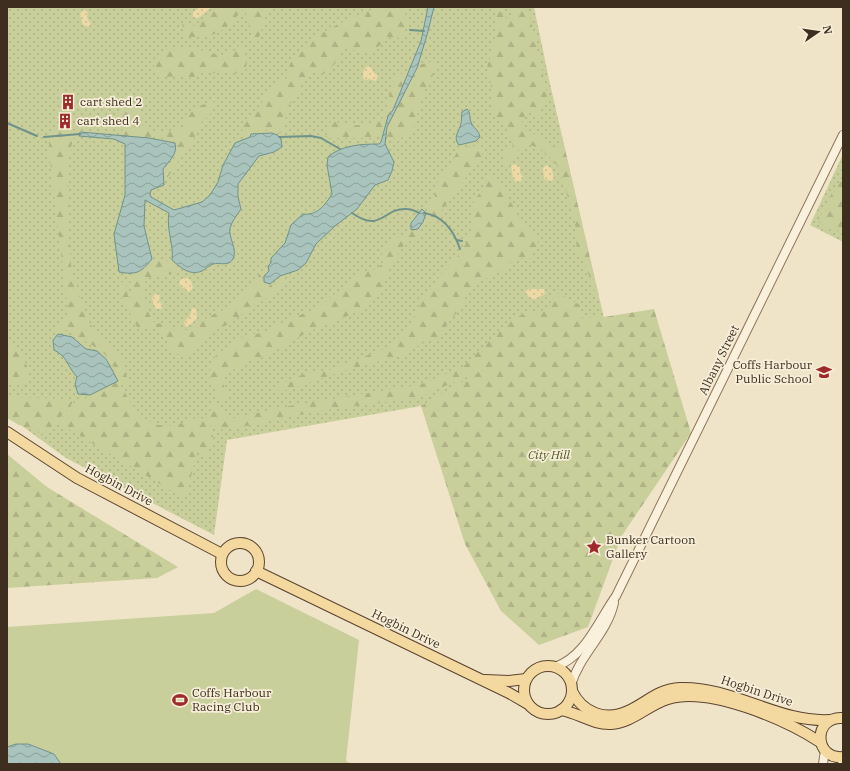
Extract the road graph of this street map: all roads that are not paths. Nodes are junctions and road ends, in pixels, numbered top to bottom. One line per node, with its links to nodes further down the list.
1 (843, 135): 5 (street, Albany Street)
2 (7, 432): 3 (main road, Hogbin Drive)
3 (222, 554): 4 (main road); 4 (main road)
4 (256, 571): 8 (main road, Hogbin Drive)
5 (616, 596): 6 (street, Albany Street); 9 (street, Albany Street)
6 (555, 667): 7 (main road); 9 (main road)
7 (526, 678): 8 (main road, Hogbin Drive); 10 (main road)
8 (479, 679): 10 (main road, Hogbin Drive)
9 (572, 688): 11 (main road); 12 (main road, Hogbin Drive)
10 (528, 704): 11 (main road)
11 (561, 710): 13 (main road, Hogbin Drive)
12 (838, 718): 13 (main road)
13 (822, 746): 14 (main road, Hogbin Drive); 15 (street)
14 (843, 757)
15 (823, 764)

